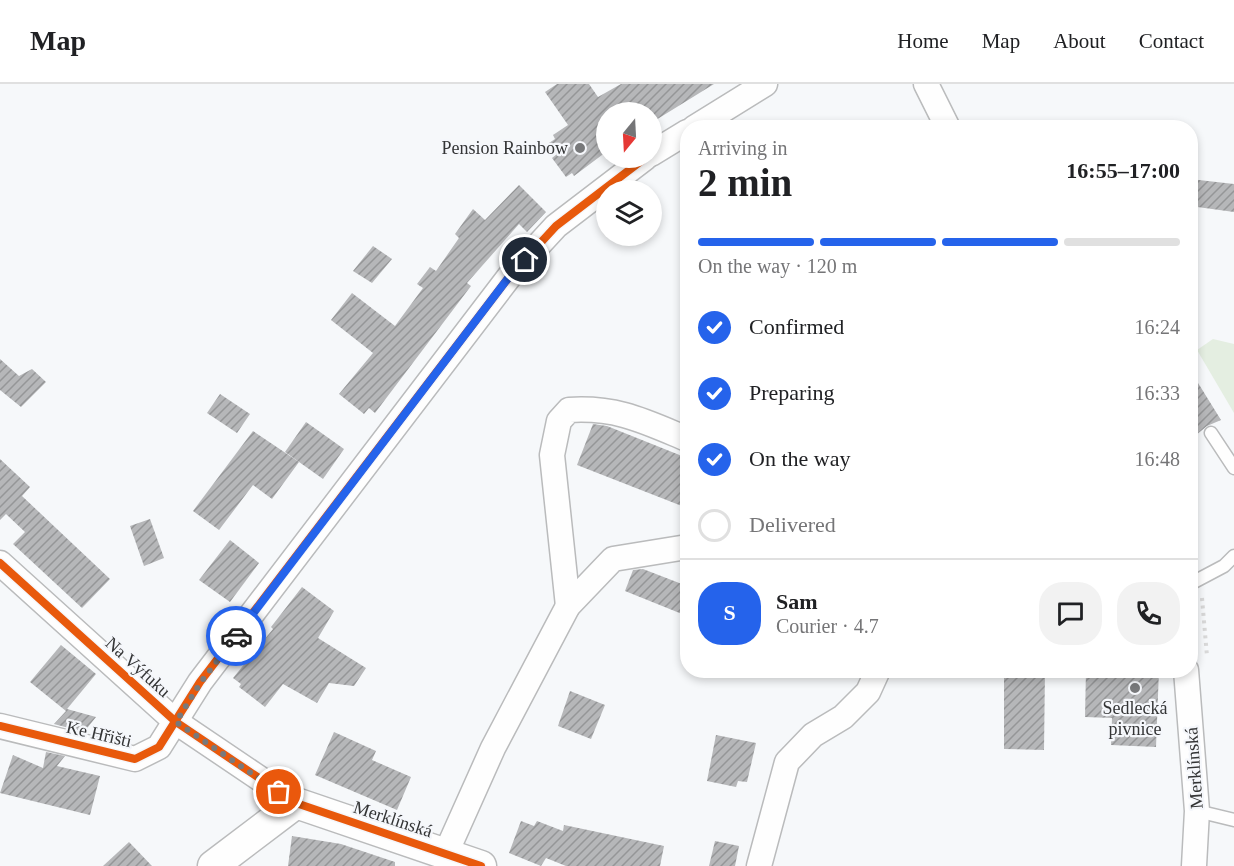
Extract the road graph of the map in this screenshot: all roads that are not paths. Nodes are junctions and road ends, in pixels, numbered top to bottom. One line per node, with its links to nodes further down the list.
1 (765, 84): 3 (street)
2 (926, 84): 4 (street)
3 (707, 120)
4 (944, 120)
5 (680, 136): 6 (street)
6 (662, 147)
7 (632, 168): 18 (street, Ke Hřišti)
8 (1211, 433): 10 (lane)
9 (680, 436): 15 (street)
10 (1234, 468)
11 (680, 549): 15 (street)
12 (1234, 556): 14 (lane)
13 (0, 563): 18 (street, Na Výfuku)
14 (1198, 580)
15 (568, 606): 23 (street)
16 (874, 678): 26 (street)
17 (1187, 678): 21 (street, Merklínská)
18 (176, 722): 19 (street, Ke Hřišti); 20 (street, Na Výfuku)
19 (0, 726)
20 (296, 803): 23 (street, Merklínská); 24 (street)
21 (1197, 811): 22 (lane); 27 (street, Merklínská)
22 (1234, 820)
23 (446, 853): 25 (street, Merklínská)
24 (213, 866)
25 (481, 866)
26 (759, 866)
27 (1194, 866)

